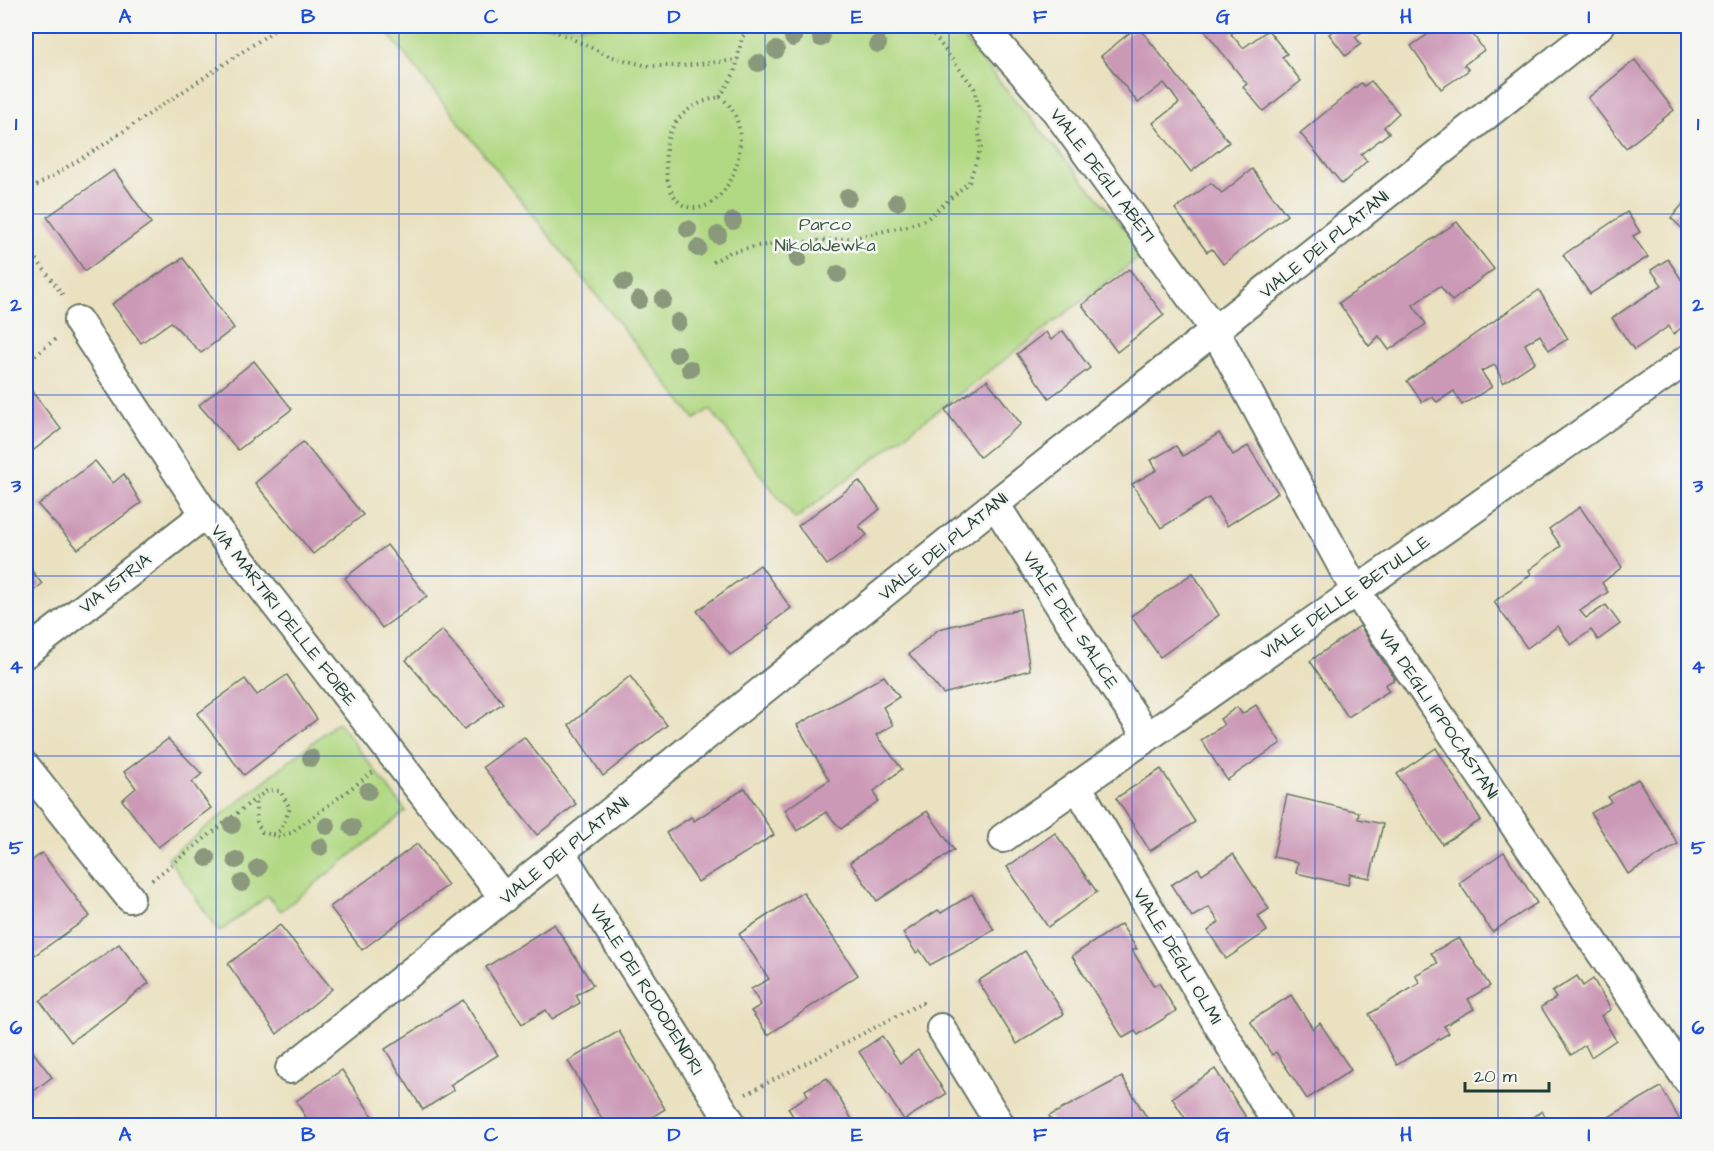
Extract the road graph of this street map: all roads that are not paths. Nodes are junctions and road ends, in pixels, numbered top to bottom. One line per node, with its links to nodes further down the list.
1 (982, 26): 4 (street, VIALE DEGLI ABETI)
2 (1599, 26): 4 (street, VIALE DEI PLATANI)
3 (78, 321): 7 (street, VIA MARTIRI DELLE FOIBE)
4 (1215, 331): 6 (street, VIALE DEI PLATANI); 8 (street, VIA DEGLI IPPOCASTANI)
5 (1689, 359): 8 (street, VIALE DELLE BETULLE)
6 (995, 504): 10 (street, VIALE DEL SALICE); 14 (street, VIALE DEI PLATANI)
7 (205, 514): 9 (street, VIA ISTRIA); 16 (street, VIA MARTIRI DELLE FOIBE)
8 (1354, 590): 10 (street, VIALE DELLE BETULLE); 19 (street, VIA DEGLI IPPOCASTANI)
9 (26, 653)
10 (1147, 736): 12 (street, VIALE DELLE BETULLE)
11 (26, 767): 15 (street)
12 (1077, 786): 13 (street, VIALE DELLE BETULLE); 22 (street, VIALE DEGLI OLMI)
13 (1003, 838)
14 (561, 853): 16 (street, VIALE DEI PLATANI); 20 (street, VIALE DEI RODODENDRI)
15 (130, 897)
16 (504, 898): 18 (street, VIALE DEI PLATANI)
17 (941, 1028): 21 (street)
18 (290, 1069)
19 (1689, 1081)
20 (727, 1116)
21 (1001, 1125)
22 (1278, 1125)

